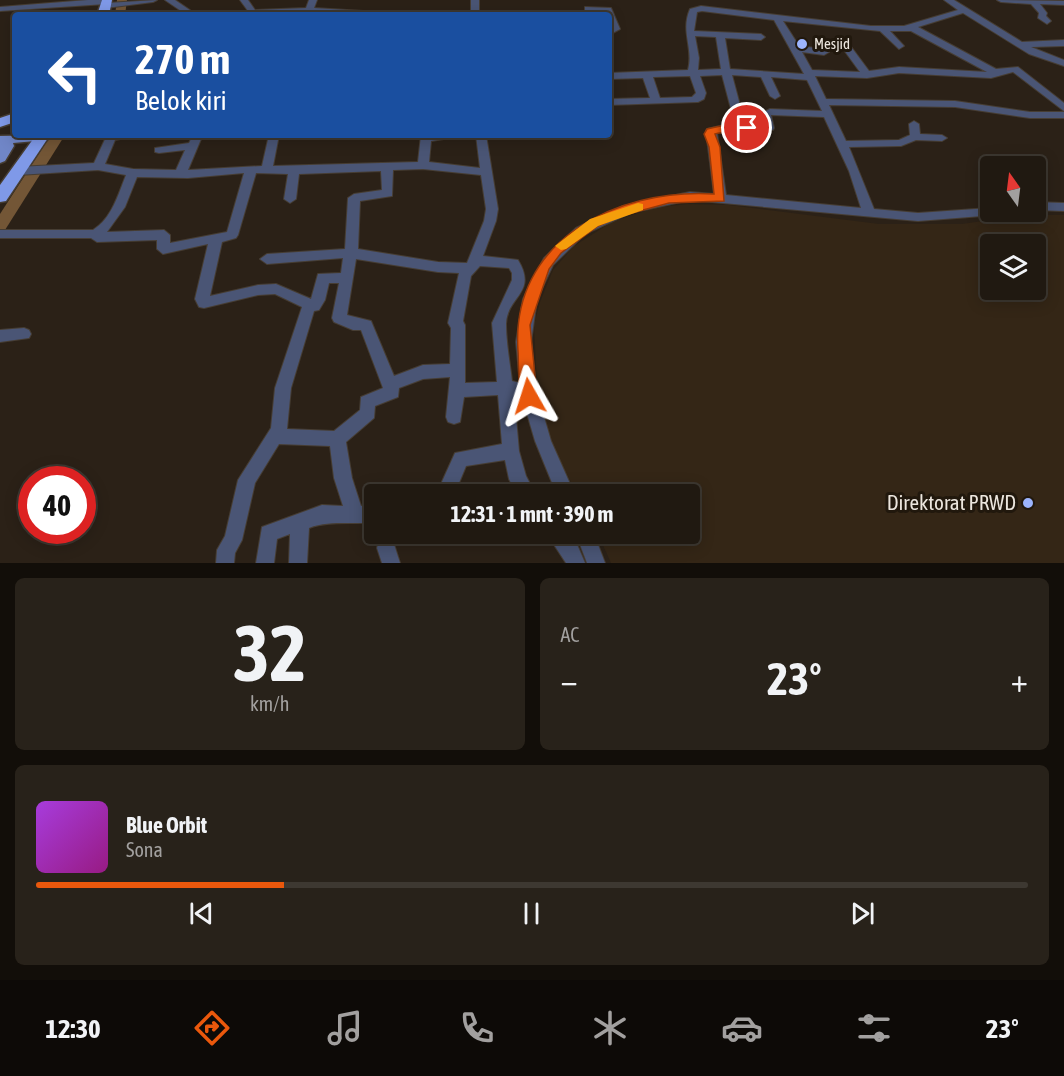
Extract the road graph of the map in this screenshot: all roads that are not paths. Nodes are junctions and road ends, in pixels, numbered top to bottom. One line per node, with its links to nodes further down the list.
1 (153, 0): 7 (street)
2 (170, 0): 12 (street)
3 (244, 0): 13 (street)
4 (948, 0): 11 (street)
5 (1001, 0): 6 (street)
6 (1030, 1): 8 (street); 16 (street)
7 (105, 4): 10 (street)
8 (1059, 4)
9 (587, 8): 14 (street)
10 (0, 9)
11 (964, 10): 17 (street); 23 (street)
12 (188, 12)
13 (252, 12)
14 (609, 12)
15 (778, 19): 18 (street); 19 (street); 26 (street)
16 (1047, 21)
17 (906, 28): 18 (street); 31 (street)
18 (883, 29): 25 (street)
19 (689, 33): 20 (street); 29 (street)
20 (720, 36): 21 (street); 30 (street)
21 (761, 37)
22 (1064, 43): 23 (street)
23 (1019, 45): 28 (street)
24 (846, 46): 34 (street)
25 (899, 46)
26 (798, 49): 27 (street); 33 (street)
27 (824, 52)
28 (1064, 63)
29 (693, 72): 30 (street); 32 (street); 38 (street)
30 (726, 72): 36 (street); 42 (street)
31 (994, 72): 34 (street); 41 (street)
32 (647, 74): 35 (street); 38 (street)
33 (810, 75): 34 (street); 36 (street); 40 (street)
34 (867, 75)
35 (612, 76)
36 (765, 76): 37 (street)
37 (775, 96)
38 (656, 101): 39 (street)
39 (612, 102)
40 (822, 102): 43 (street); 44 (street)
41 (1064, 108)
42 (736, 110)
43 (829, 114): 53 (street); 67 (street)
44 (1064, 114)
45 (914, 124): 46 (street)
46 (915, 137): 52 (street); 53 (street)
47 (36, 138): 54 (main road); 61 (highway); 66 (highway)
48 (111, 138): 57 (street)
49 (273, 138): 60 (street)
50 (425, 138): 56 (street)
51 (481, 138): 63 (street)
52 (942, 138)
53 (843, 144): 72 (street)
54 (2, 147)
55 (159, 150): 65 (street)
56 (423, 165): 58 (street); 63 (street)
57 (98, 166): 61 (street); 64 (street)
58 (387, 168): 62 (street); 76 (street)
59 (251, 169): 60 (street); 65 (street); 75 (street)
60 (267, 169): 62 (street)
61 (24, 171): 66 (highway)
62 (294, 171): 68 (street)
63 (484, 172): 78 (street)
64 (133, 173): 65 (street); 74 (street)
65 (180, 173)
66 (0, 188)
67 (720, 198): 72 (street); 80 (street)
68 (290, 199)
69 (1046, 206): 70 (street)
70 (1064, 207)
71 (980, 213): 72 (street)
72 (869, 214)
73 (6, 234): 74 (street)
74 (95, 234): 75 (street)
75 (216, 238): 82 (street)
76 (351, 253): 77 (street); 78 (street); 81 (street)
77 (267, 259)
78 (473, 265): 79 (street); 85 (street)
79 (516, 266): 80 (street); 88 (street)
80 (543, 267): 87 (street)
81 (346, 278): 82 (street); 86 (street)
82 (309, 306): 91 (street)
83 (24, 334): 84 (street)
84 (0, 336)
85 (457, 370): 86 (street); 89 (street)
86 (390, 384): 92 (street)
87 (527, 386): 88 (street); 96 (street)
88 (507, 389): 89 (street); 93 (street)
89 (457, 390): 90 (street)
90 (454, 417)
91 (276, 436): 92 (street); 102 (street)
92 (338, 439): 98 (street)
93 (511, 451): 94 (street); 95 (street)
94 (450, 484)
95 (522, 484)
96 (561, 484)
97 (364, 515): 98 (street)
98 (355, 516): 99 (street)
99 (300, 522): 103 (street); 104 (street)
100 (564, 544): 105 (street)
101 (589, 544): 106 (street)
102 (225, 563)
103 (266, 563)
104 (298, 563)
105 (576, 563)
106 (596, 563)

